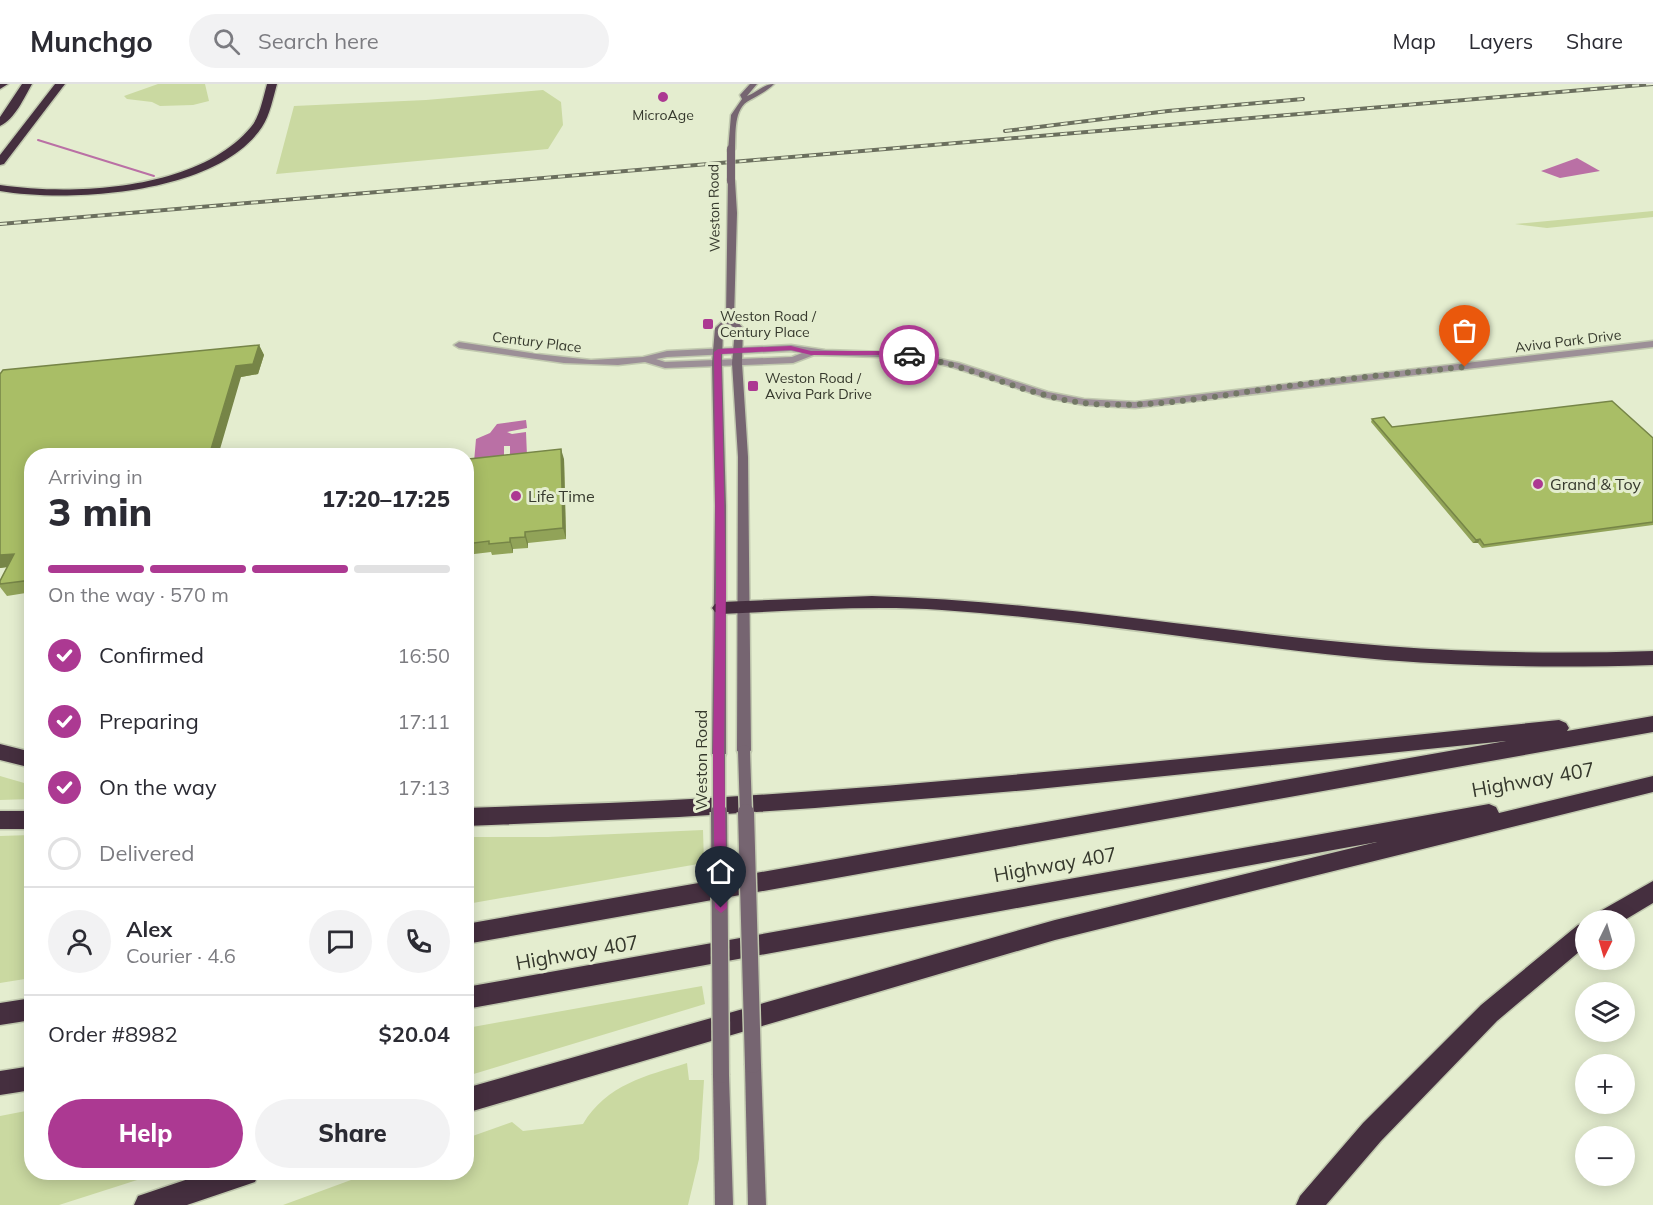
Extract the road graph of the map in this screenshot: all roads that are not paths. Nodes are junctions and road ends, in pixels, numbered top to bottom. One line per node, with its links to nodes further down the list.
1 (27, 84): 7 (highway); 8 (highway)
2 (60, 84): 9 (highway)
3 (272, 84): 10 (highway)
4 (754, 84): 6 (main road, Weston Road)
5 (770, 84): 6 (main road)
6 (744, 99): 11 (main road, Weston Road, bridge)
7 (0, 111)
8 (0, 123)
9 (0, 162)
10 (0, 188)
11 (730, 319): 14 (main road, Weston Road); 15 (main road, Weston Road)
12 (1653, 344): 15 (street, Aviva Park Drive)
13 (459, 345): 16 (street, Century Place)
14 (718, 352): 15 (street, Aviva Park Drive); 16 (street, Century Place); 17 (main road, Weston Road)
15 (738, 357): 17 (street, Aviva Park Drive); 18 (main road, Weston Road)
16 (648, 360): 17 (street, Century Place)
17 (717, 363): 19 (main road, Weston Road)
18 (743, 607): 19 (highway); 20 (highway); 44 (main road, Weston Road, bridge)
19 (721, 608): 43 (main road, Weston Road, bridge)
20 (1653, 658)
21 (1653, 719): 26 (highway)
22 (1653, 724): 31 (highway, Highway 407)
23 (0, 752): 24 (highway)
24 (24, 758)
25 (1653, 784): 33 (highway, Highway 407); 38 (highway)
26 (474, 816)
27 (24, 819): 28 (highway)
28 (0, 820)
29 (1653, 891): 30 (highway)
30 (1621, 910)
31 (474, 933)
32 (1575, 941): 45 (highway)
33 (474, 997)
34 (24, 1010): 35 (highway)
35 (0, 1014)
36 (24, 1079): 37 (highway)
37 (0, 1083)
38 (474, 1099)
39 (226, 1180): 41 (highway)
40 (231, 1180): 42 (highway)
41 (147, 1205)
42 (169, 1205)
43 (724, 1205)
44 (757, 1205)
45 (1309, 1205)

